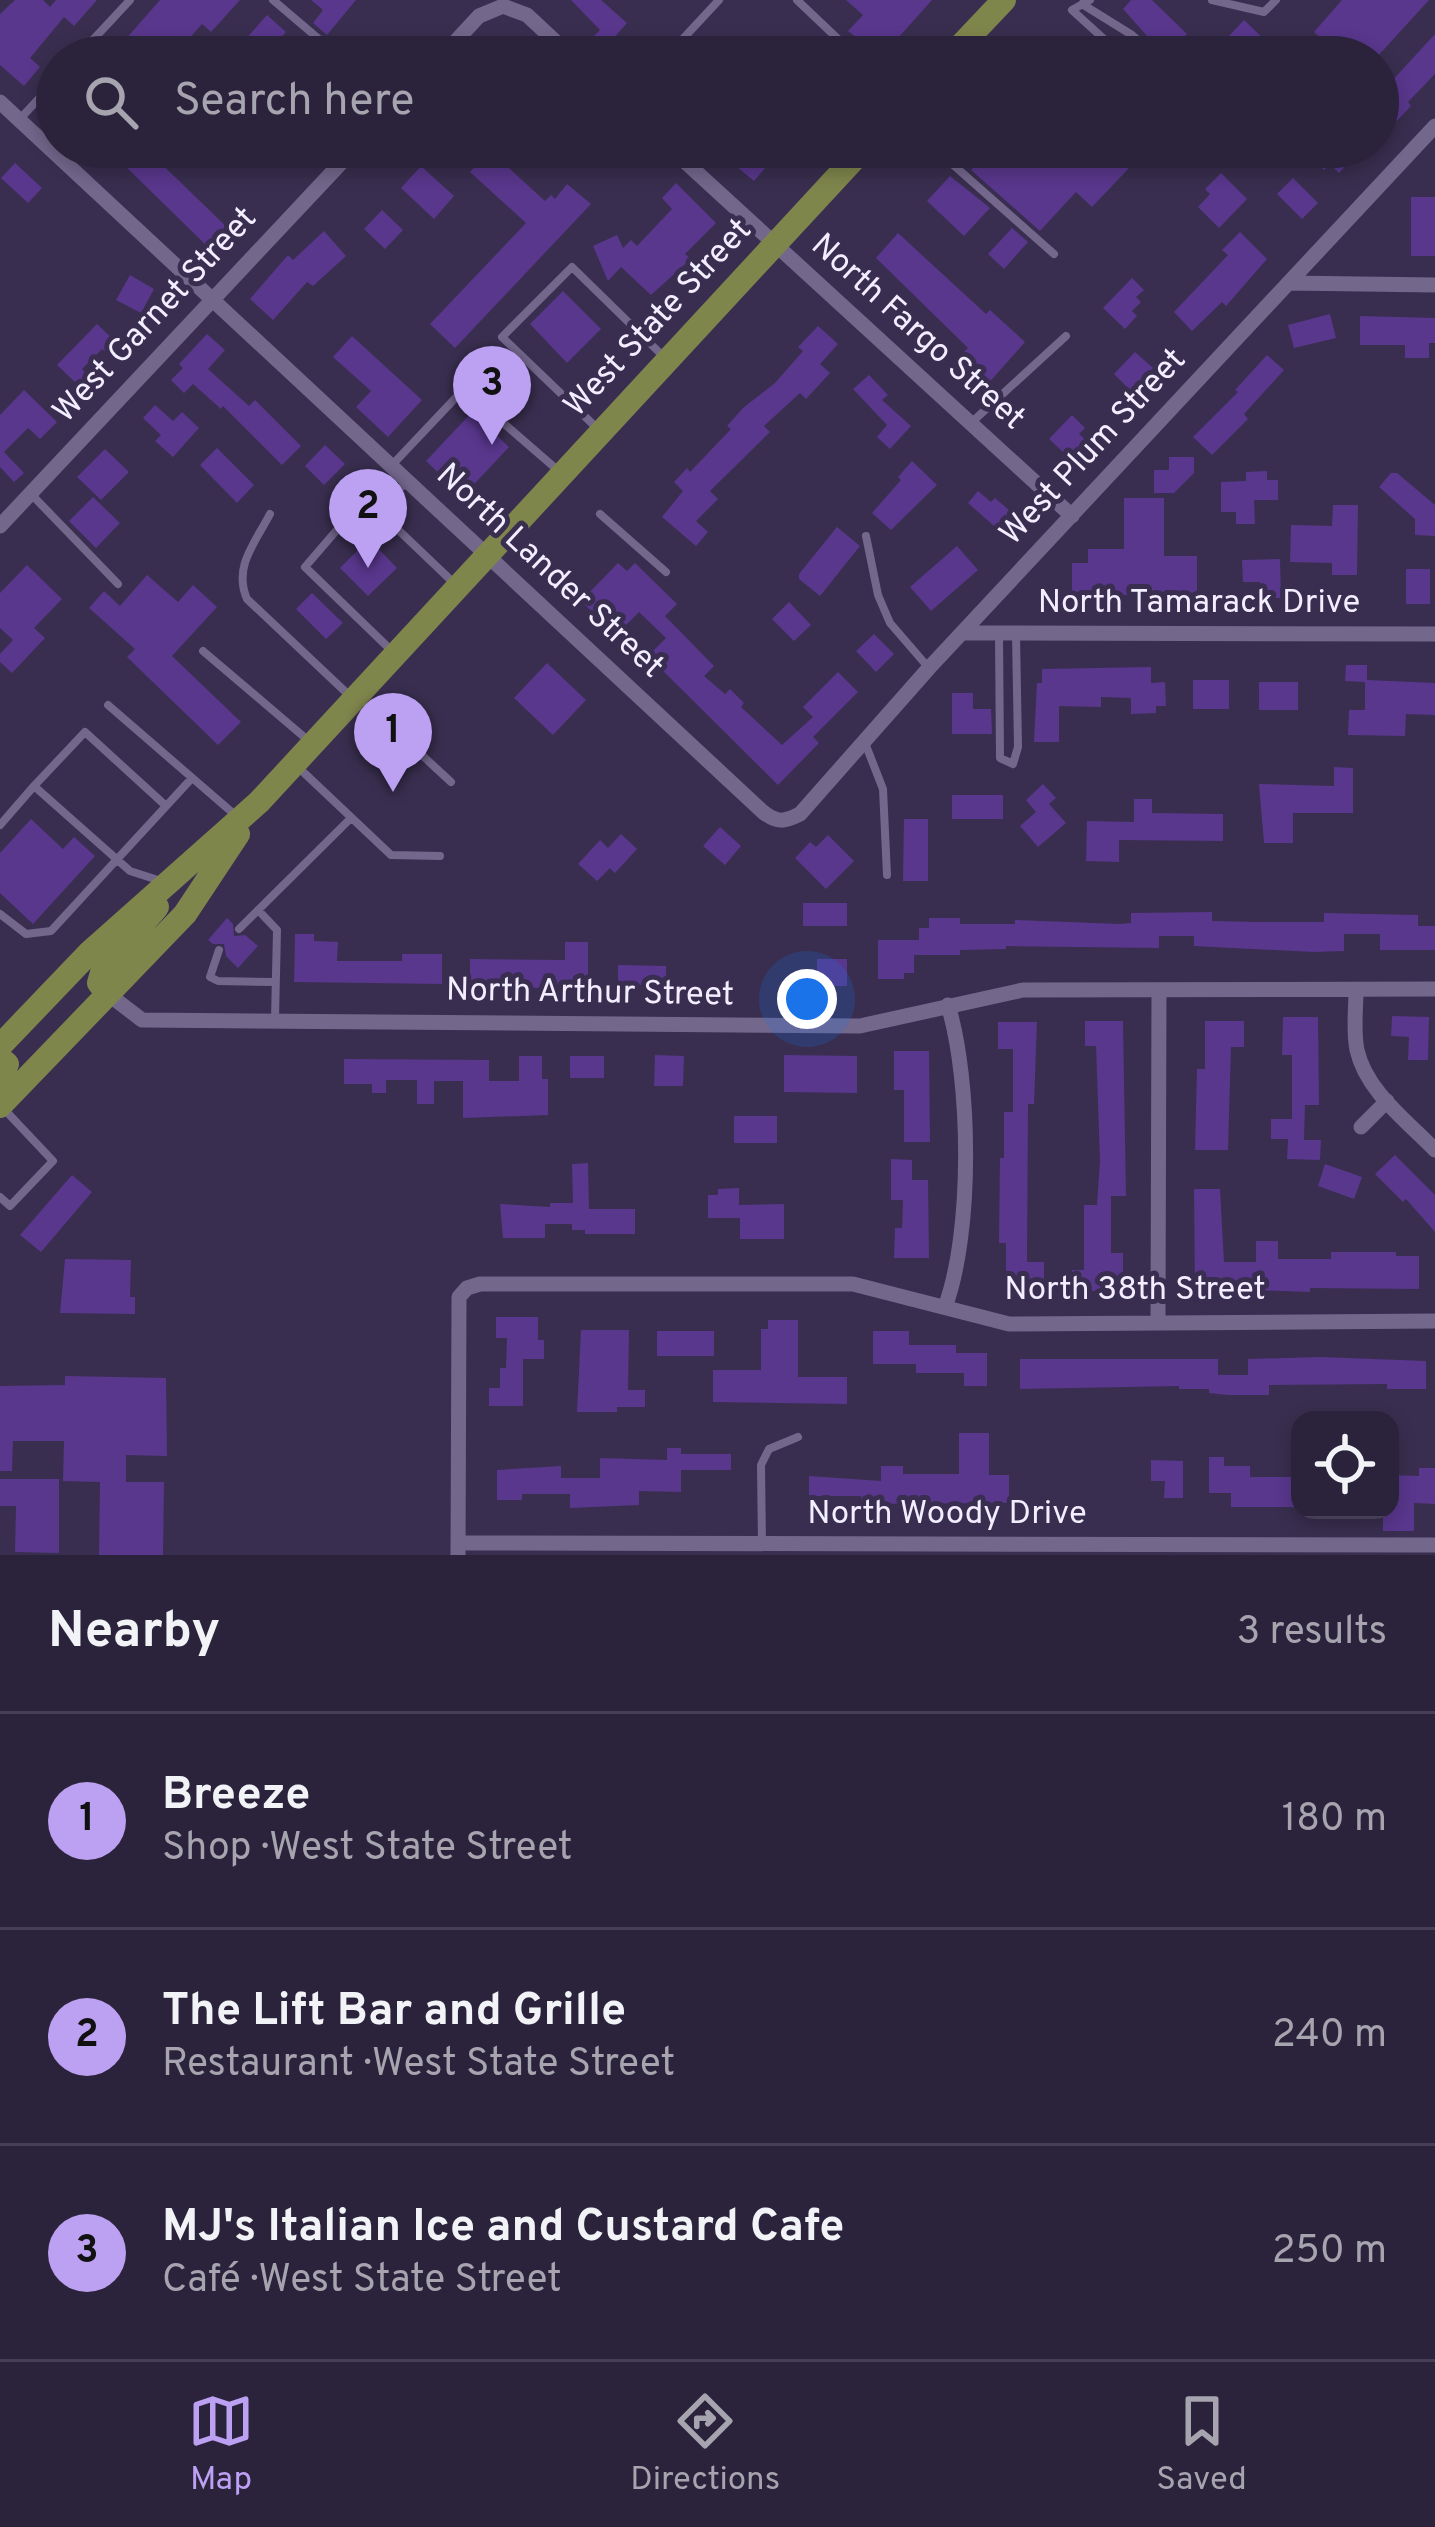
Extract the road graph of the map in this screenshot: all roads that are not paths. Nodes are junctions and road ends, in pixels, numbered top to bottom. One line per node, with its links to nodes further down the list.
1 (130, 0): 11 (lane)
2 (273, 0): 12 (lane)
3 (718, 0): 15 (lane)
4 (797, 0): 10 (lane)
5 (818, 0): 10 (lane)
6 (1212, 0): 7 (lane)
7 (1276, 0)
8 (1086, 2): 18 (lane); 19 (lane)
9 (993, 4): 17 (main road)
10 (808, 10): 16 (lane)
11 (97, 36)
12 (315, 36)
13 (460, 36): 14 (street)
14 (550, 36)
15 (685, 36)
16 (835, 36)
17 (967, 36)
18 (1101, 36)
19 (1133, 36)
20 (0, 102): 22 (street, North Lander Street)
21 (36, 102): 22 (lane)
22 (19, 120): 24 (street, North Lander Street)
23 (1435, 126): 25 (street, West Plum Street)
24 (36, 136)
25 (1399, 164)
26 (70, 168): 36 (street, North Lander Street)
27 (336, 168): 36 (street, West Garnet Street)
28 (692, 168): 32 (street, North Fargo Street)
29 (844, 168): 32 (main road, West State Street)
30 (957, 168): 33 (lane)
31 (1396, 168): 34 (street, West Plum Street)
32 (773, 244): 38 (main road, West State Street); 39 (street, North Fargo Street)
33 (1054, 254)
34 (1288, 283): 35 (street); 48 (street, West Plum Street)
35 (1435, 285)
36 (212, 300): 41 (street, North Lander Street); 44 (street, West Garnet Street)
37 (1066, 336): 39 (lane)
38 (667, 360): 40 (main road, West State Street); 40 (lane)
39 (972, 422): 48 (street, North Fargo Street)
40 (601, 432): 42 (main road, West State Street)
41 (391, 466): 42 (lane); 43 (street, North Lander Street)
42 (562, 474): 51 (main road, West State Street)
43 (408, 482): 45 (lane); 51 (street, North Lander Street)
44 (31, 494): 49 (street, West Garnet Street); 53 (lane)
45 (376, 509): 54 (lane); 59 (lane)
46 (270, 514): 61 (lane)
47 (600, 514): 52 (lane)
48 (1072, 516): 55 (street, West Plum Street)
49 (0, 526)
50 (866, 536): 60 (lane)
51 (487, 556): 54 (main road, West State Street); 72 (street, North Lander Street)
52 (666, 572)
53 (118, 584)
54 (458, 587): 59 (main road, West State Street)
55 (962, 633): 56 (street, North Tamarack Drive); 60 (street, West Plum Street)
56 (1008, 633): 56 (lane); 57 (street, North Tamarack Drive)
57 (1435, 634)
58 (203, 651): 65 (lane)
59 (395, 654): 61 (main road, West State Street)
60 (928, 668): 64 (street, West Plum Street)
61 (352, 699): 65 (main road, West State Street)
62 (108, 705): 67 (lane)
63 (399, 734): 68 (lane)
64 (864, 741): 72 (street, West Plum Street); 78 (lane)
65 (312, 743): 66 (main road, West State Street)
66 (295, 764): 70 (main road, West State Street); 73 (lane)
67 (191, 778): 71 (lane); 74 (lane)
68 (451, 782)
69 (34, 786): 71 (lane); 75 (lane); 76 (lane)
70 (259, 802): 74 (main road, West State Street); 88 (main road, West State Street)
71 (165, 805): 76 (lane)
72 (800, 814)
73 (351, 818): 77 (lane); 80 (lane)
74 (239, 819): 79 (main road, West State Street)
75 (0, 825)
76 (116, 856): 79 (lane); 81 (lane)
77 (440, 856)
78 (887, 874)
79 (168, 884): 88 (main road, West State Street); 91 (main road, West State Street)
80 (258, 910): 82 (lane); 84 (lane)
81 (0, 914)
82 (238, 929)
83 (219, 950): 84 (lane)
84 (275, 982): 90 (lane)
85 (1435, 989): 87 (street, North Arthur Street)
86 (1159, 990): 87 (street, North Arthur Street); 89 (street, North Arthur Street); 101 (street)
87 (1356, 990): 94 (street)
88 (108, 994): 90 (street, North Arthur Street); 95 (main road, West State Street)
89 (948, 1005): 90 (street, North Arthur Street); 99 (street)
90 (275, 1021)
91 (0, 1046)
92 (0, 1058): 93 (main road)
93 (0, 1079)
94 (1387, 1101): 96 (street); 97 (street)
95 (0, 1106): 98 (lane)
96 (1361, 1127)
97 (1435, 1150)
98 (0, 1197)
99 (945, 1306): 101 (street, North 38th Street); 105 (street, North 38th Street)
100 (1435, 1321): 101 (street, North 38th Street)
101 (1158, 1322)
102 (799, 1437): 103 (lane)
103 (761, 1545): 104 (street, North Woody Drive); 106 (street, North Woody Drive)
104 (1435, 1545)
105 (459, 1549): 106 (street, North Woody Drive)
106 (716, 1550)

